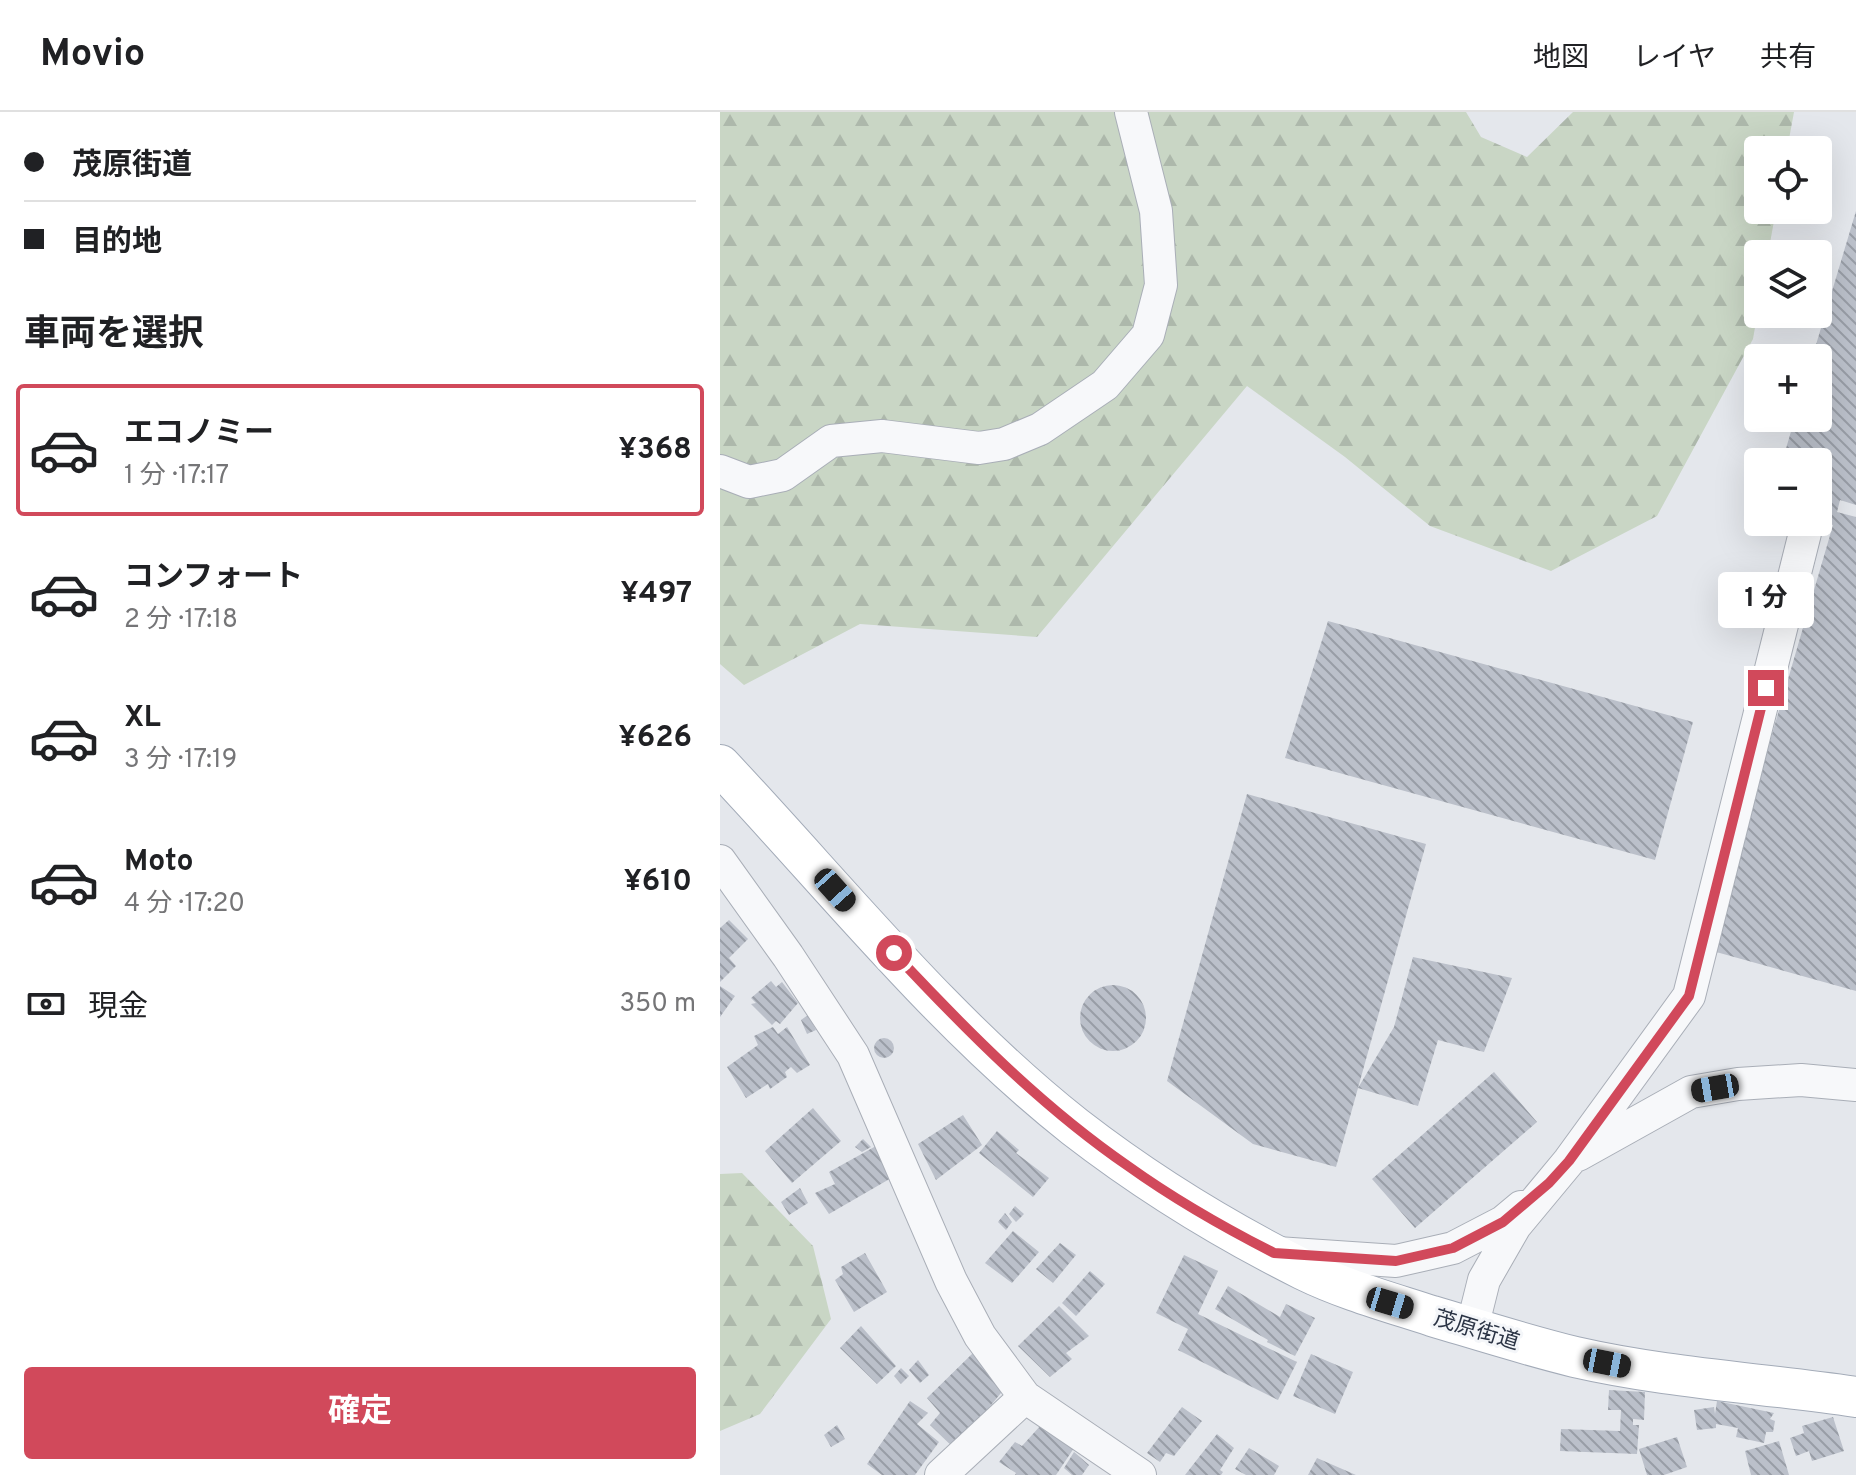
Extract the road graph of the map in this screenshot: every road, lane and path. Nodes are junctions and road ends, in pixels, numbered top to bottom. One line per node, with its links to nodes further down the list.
1 (1131, 112): 2 (street)
2 (720, 471)
3 (1804, 536): 7 (street)
4 (720, 765): 8 (main road, 茂原街道)
5 (720, 861): 10 (street)
6 (1856, 1085): 7 (street)
7 (1559, 1172): 8 (street); 9 (street)
8 (1274, 1253): 9 (main road, 茂原街道)
9 (1472, 1328): 11 (main road, 茂原街道)
10 (1025, 1397): 12 (street); 13 (street)
11 (1856, 1397)
12 (941, 1475)
13 (1140, 1475)

